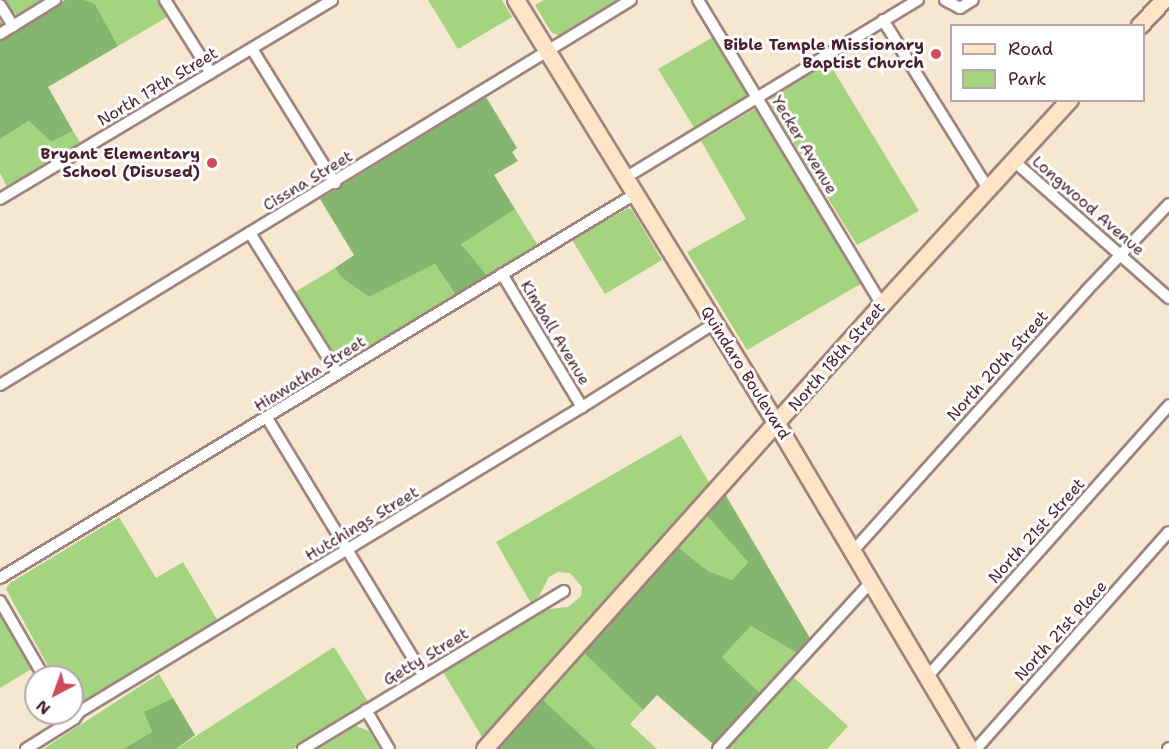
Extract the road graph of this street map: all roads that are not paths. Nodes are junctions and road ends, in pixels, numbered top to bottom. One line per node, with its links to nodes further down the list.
1 (55, 0): 14 (street)
2 (165, 0): 18 (street)
3 (332, 0): 16 (street, North 17th Street)
4 (516, 0): 17 (main road, Quindaro Boulevard)
5 (631, 0): 17 (street, Cissna Street)
6 (698, 0): 19 (street, Yecker Avenue)
7 (918, 0): 12 (street)
8 (945, 0): 9 (street)
9 (973, 0)
10 (1164, 0): 13 (main road)
11 (0, 5): 14 (street)
12 (883, 20): 19 (street); 24 (street)
13 (1142, 24)
14 (13, 26): 15 (street)
15 (0, 34)
16 (252, 49): 18 (street, North 17th Street); 23 (street)
17 (548, 52): 22 (main road, Quindaro Boulevard); 23 (street, Cissna Street)
18 (211, 74): 26 (street, North 17th Street)
19 (758, 98): 22 (street); 32 (street, Yecker Avenue)
20 (1068, 102): 21 (main road, North 18th Street)
21 (1014, 161): 24 (main road, North 18th Street); 29 (street, Longwood Avenue)
22 (625, 178): 25 (main road, Quindaro Boulevard)
23 (335, 183): 28 (street, Cissna Street)
24 (988, 189): 32 (main road, North 18th Street)
25 (635, 194): 30 (street, Hiawatha Street); 33 (main road, Quindaro Boulevard)
26 (0, 199)
27 (1169, 204): 29 (street, North 20th Street)
28 (250, 233): 34 (street); 35 (street, Cissna Street)
29 (1122, 256): 31 (street, Longwood Avenue); 41 (street, North 20th Street)
30 (502, 274): 34 (street, Hiawatha Street); 37 (street, Kimball Avenue)
31 (1169, 298)
32 (882, 305): 39 (main road, North 18th Street)
33 (715, 324): 37 (street, Hutchings Street); 39 (main road, Quindaro Boulevard)
34 (338, 374): 38 (street, Hiawatha Street)
35 (0, 386)
36 (1169, 405): 49 (street, North 21st Street)
37 (582, 407): 42 (street, Hutchings Street)
38 (267, 418): 42 (street); 43 (street, Hiawatha Street)
39 (777, 424): 41 (main road, Quindaro Boulevard); 57 (main road, North 18th Street)
40 (1169, 532): 53 (street, North 21st Place)
41 (853, 550): 44 (main road, Quindaro Boulevard)
42 (346, 551): 48 (street); 50 (street, Hutchings Street)
43 (0, 578)
44 (871, 582): 49 (main road, Quindaro Boulevard); 58 (street)
45 (564, 591): 48 (street, Getty Street)
46 (0, 601): 47 (street)
47 (37, 665)
48 (423, 675): 51 (street, Getty Street)
49 (927, 677): 53 (main road, Quindaro Boulevard)
50 (84, 709)
51 (366, 710): 55 (street, Getty Street); 56 (street)
52 (59, 725): 54 (street, Hutchings Street)
53 (967, 747)
54 (26, 749)
55 (303, 749)
56 (390, 749)
57 (485, 749)
58 (718, 749)

